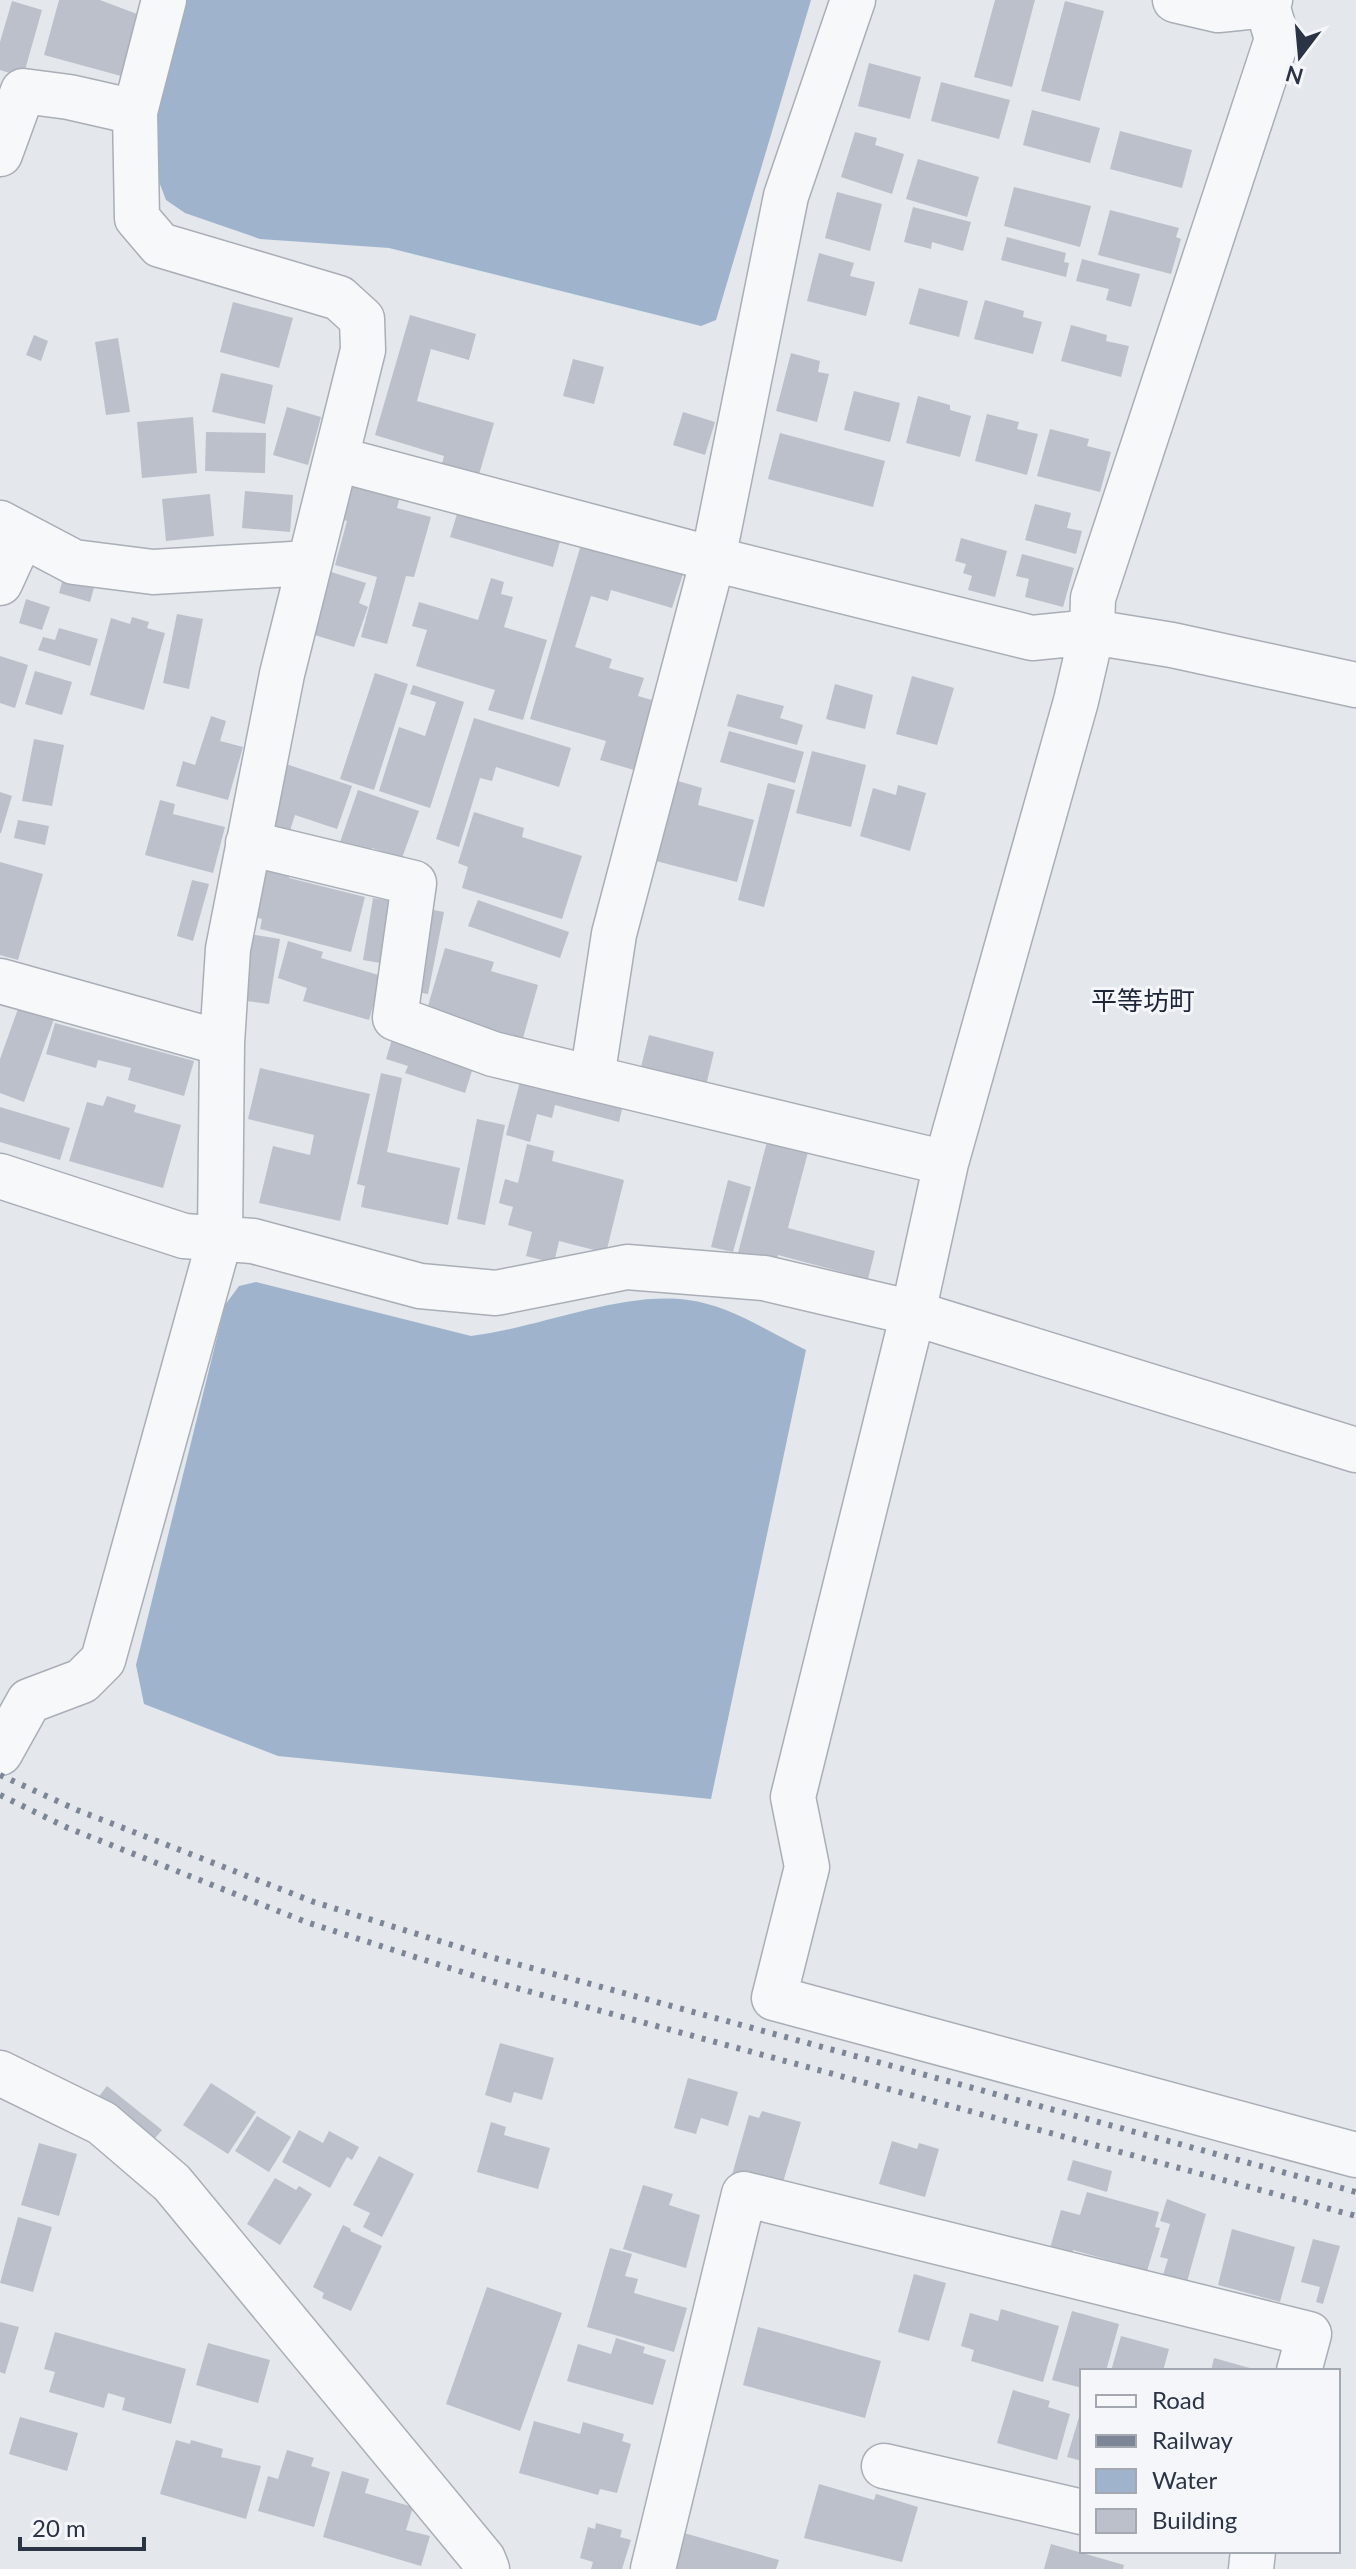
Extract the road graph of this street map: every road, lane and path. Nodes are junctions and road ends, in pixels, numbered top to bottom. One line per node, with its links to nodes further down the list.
1 (164, 0): 5 (street)
2 (853, 0): 9 (street)
3 (1175, 0): 4 (street)
4 (1268, 2): 12 (street)
5 (135, 112): 6 (street); 7 (street)
6 (0, 154)
7 (337, 459): 9 (street); 10 (street)
8 (11, 529): 10 (street); 11 (street)
9 (713, 559): 12 (street); 17 (street)
10 (309, 563): 14 (street)
11 (0, 583)
12 (1092, 632): 13 (street); 18 (street)
13 (1356, 685)
14 (248, 843): 16 (street); 17 (street)
15 (0, 981): 16 (street)
16 (222, 1043): 20 (street)
17 (592, 1078): 18 (street)
18 (946, 1163): 21 (street)
19 (0, 1176): 20 (street)
20 (220, 1238): 21 (street); 23 (street)
21 (913, 1313): 22 (street); 25 (street)
22 (1356, 1450)
23 (0, 1753)
24 (0, 2073): 29 (street)
25 (1356, 2155)
26 (1300, 2369): 30 (street)
27 (884, 2466): 28 (street)
28 (1080, 2512)
29 (487, 2569)
30 (653, 2569)

